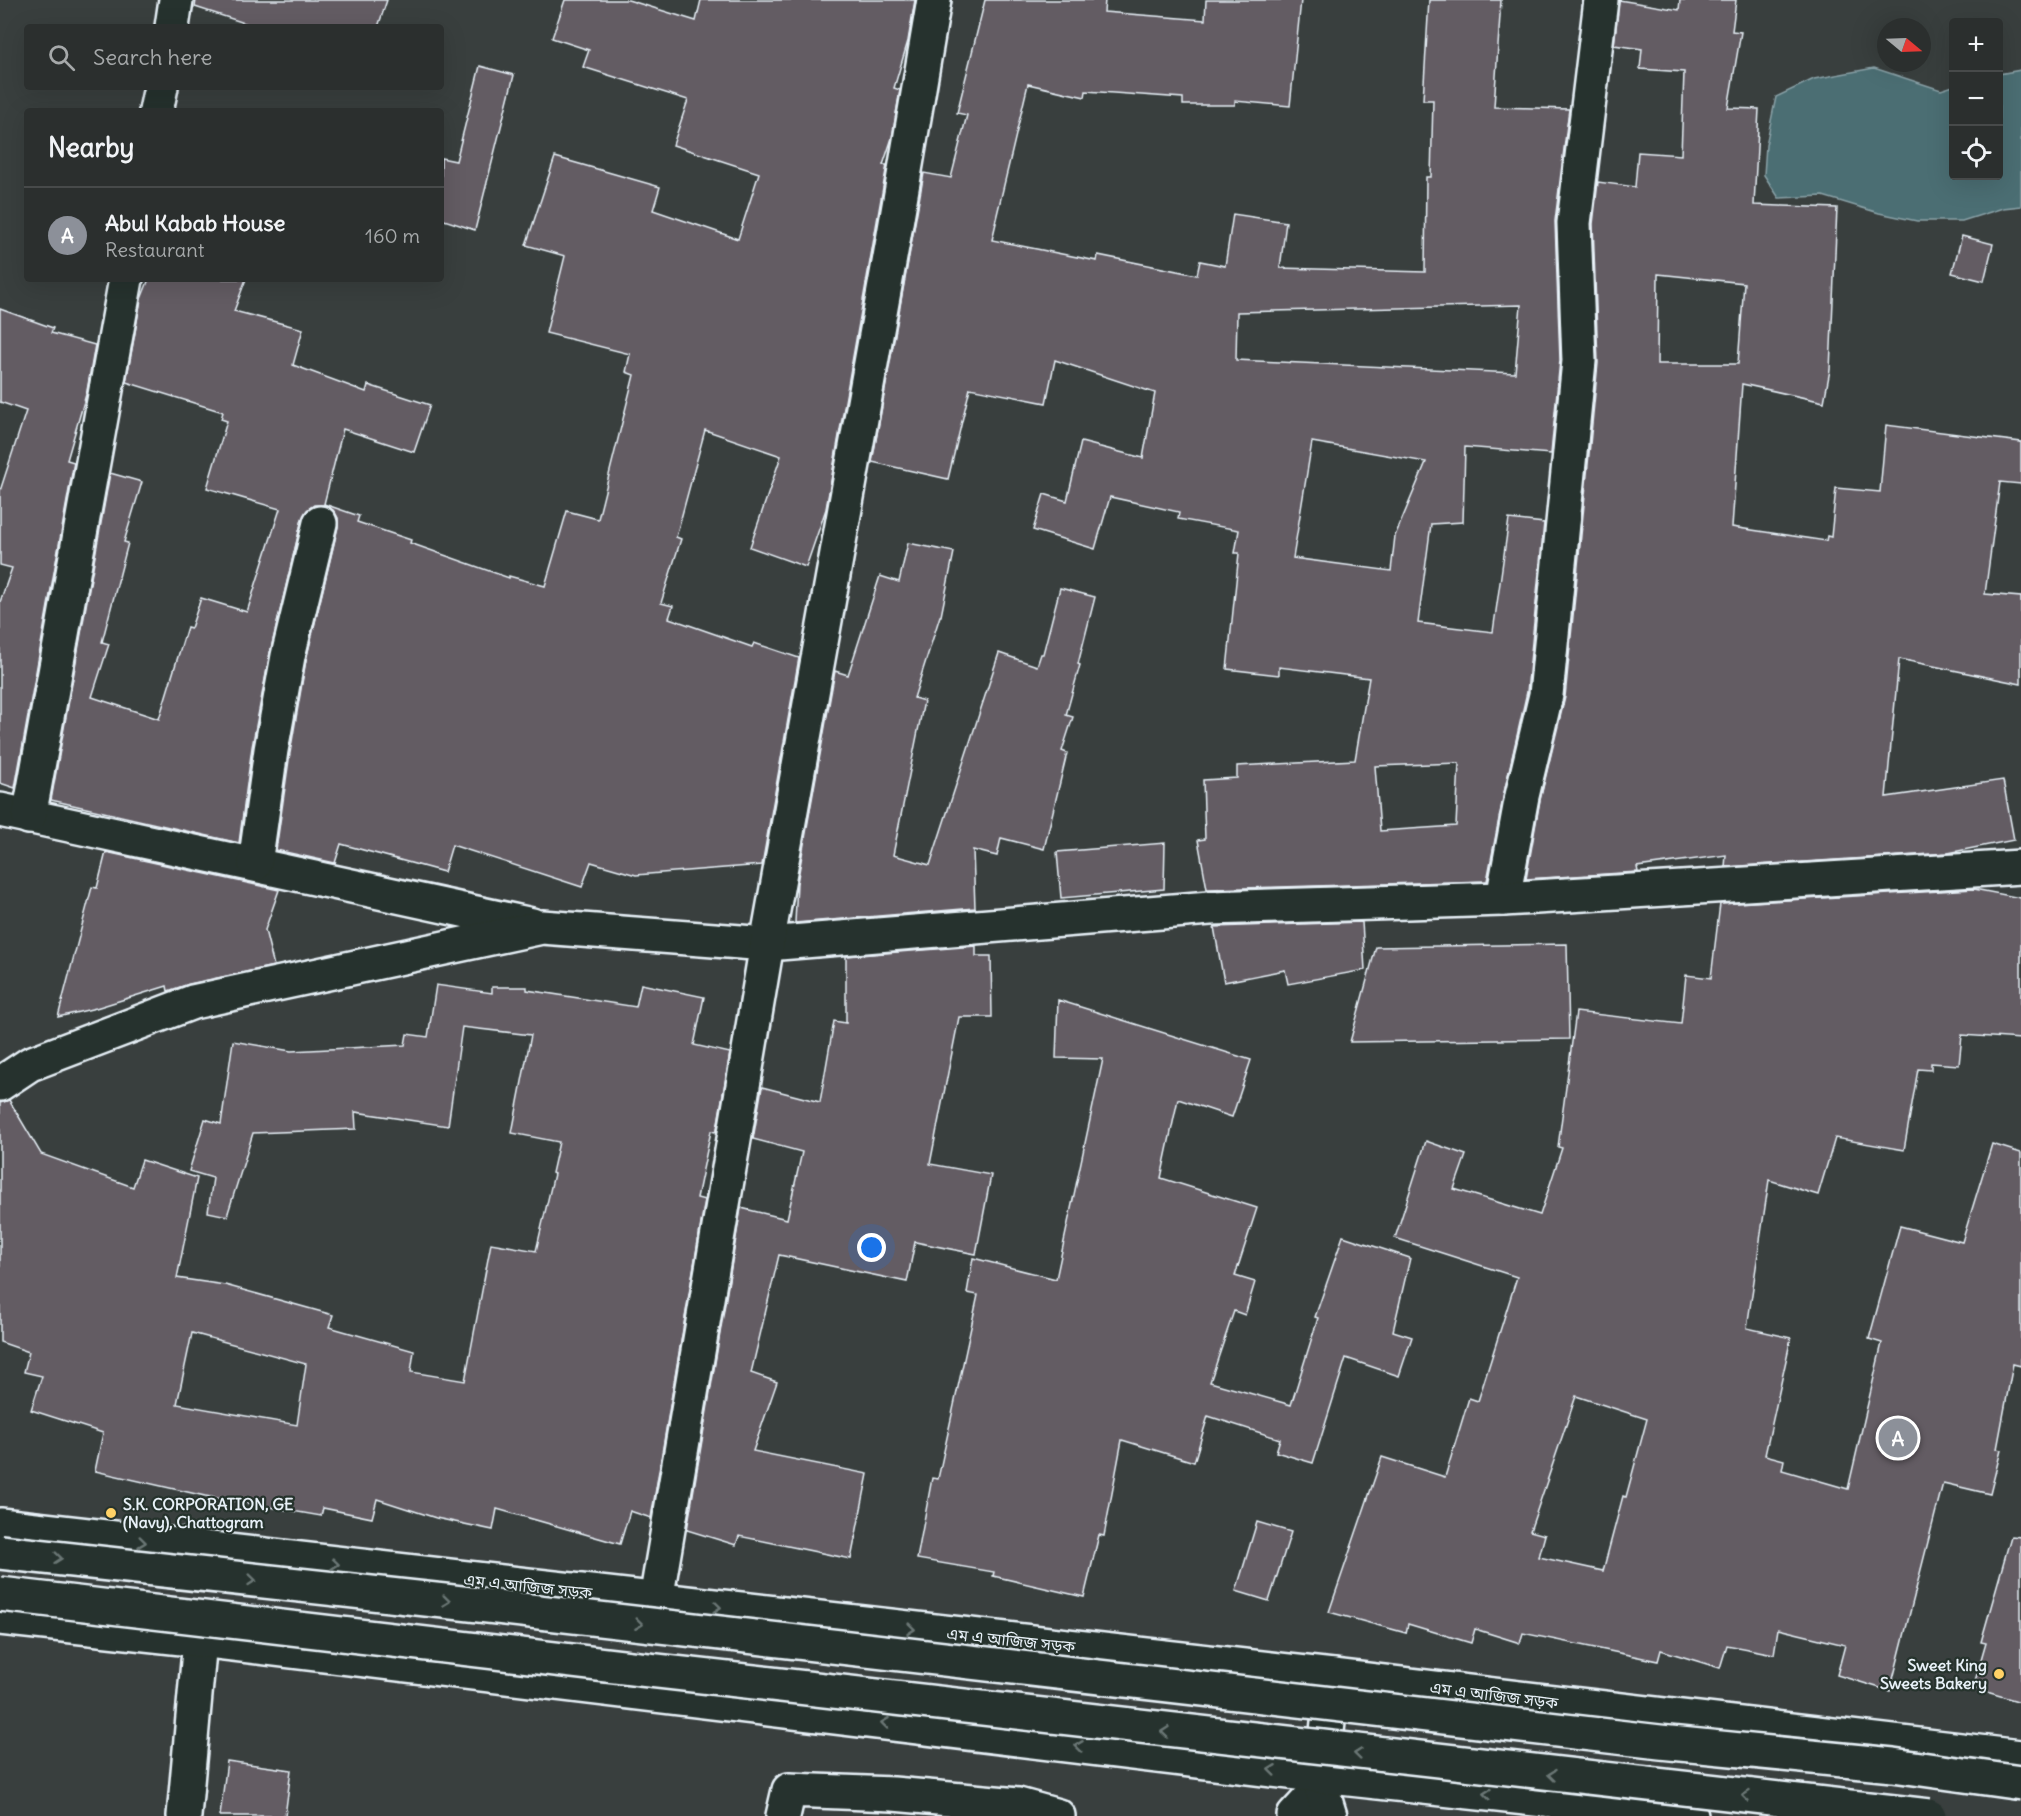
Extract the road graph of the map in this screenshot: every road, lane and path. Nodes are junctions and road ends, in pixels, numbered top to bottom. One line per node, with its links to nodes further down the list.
1 (176, 0): 4 (main road)
2 (934, 0): 14 (main road)
3 (1601, 0): 12 (main road)
4 (172, 24)
5 (160, 90): 6 (main road)
6 (157, 108)
7 (125, 282): 9 (main road)
8 (320, 523): 10 (main road)
9 (15, 813): 10 (main road)
10 (255, 864): 13 (main road)
11 (2021, 867): 12 (main road)
12 (1503, 899): 14 (main road)
13 (542, 927): 14 (main road); 15 (main road)
14 (766, 944): 19 (main road)
15 (0, 1084)
16 (0, 1525): 19 (main road, এম এ আজিজ সড়ক, one-way to 19)
17 (0, 1552): 24 (main road, one-way to 24, bridge)
18 (0, 1594): 31 (main road, one-way to 18, bridge)
19 (656, 1600): 22 (main road, এম এ আজিজ সড়ক, one-way to 22)
20 (0, 1618): 21 (main road)
21 (200, 1640): 25 (main road, one-way to 21); 26 (main road)
22 (1333, 1677): 23 (main road, এম এ আজিজ সড়ক); 25 (main road)
23 (2021, 1757)
24 (2021, 1783)
25 (1324, 1793): 29 (main road); 30 (main road, one-way to 25)
26 (184, 1816)
27 (783, 1816): 28 (main road)
28 (1058, 1816)
29 (1294, 1816)
30 (1691, 1816)
31 (1929, 1816)

